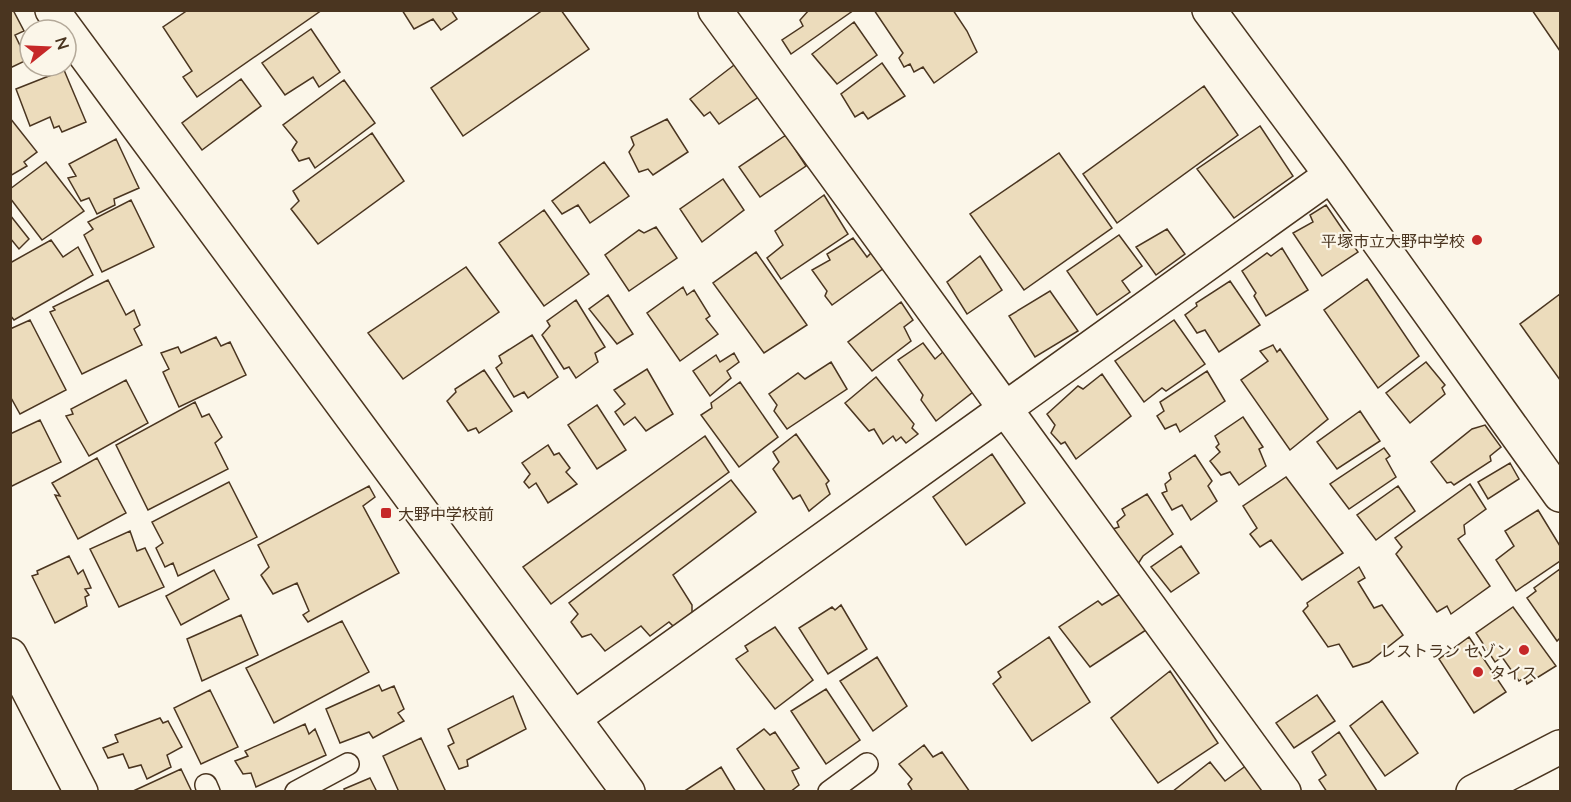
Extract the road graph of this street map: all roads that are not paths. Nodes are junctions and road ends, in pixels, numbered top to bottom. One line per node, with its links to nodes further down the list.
1 (52, 10): 8 (street)
2 (715, 10): 5 (street)
3 (1209, 10): 4 (street)
4 (1331, 175): 5 (street); 6 (street)
5 (1005, 409): 8 (street); 16 (street)
6 (1560, 495)
7 (10, 655): 12 (street)
8 (574, 718): 14 (street)
9 (1560, 747): 17 (street)
10 (348, 764): 13 (lane)
11 (867, 764): 15 (lane)
12 (81, 792)
13 (296, 792)
14 (628, 792)
15 (829, 792)
16 (1284, 792)
17 (1473, 792)

